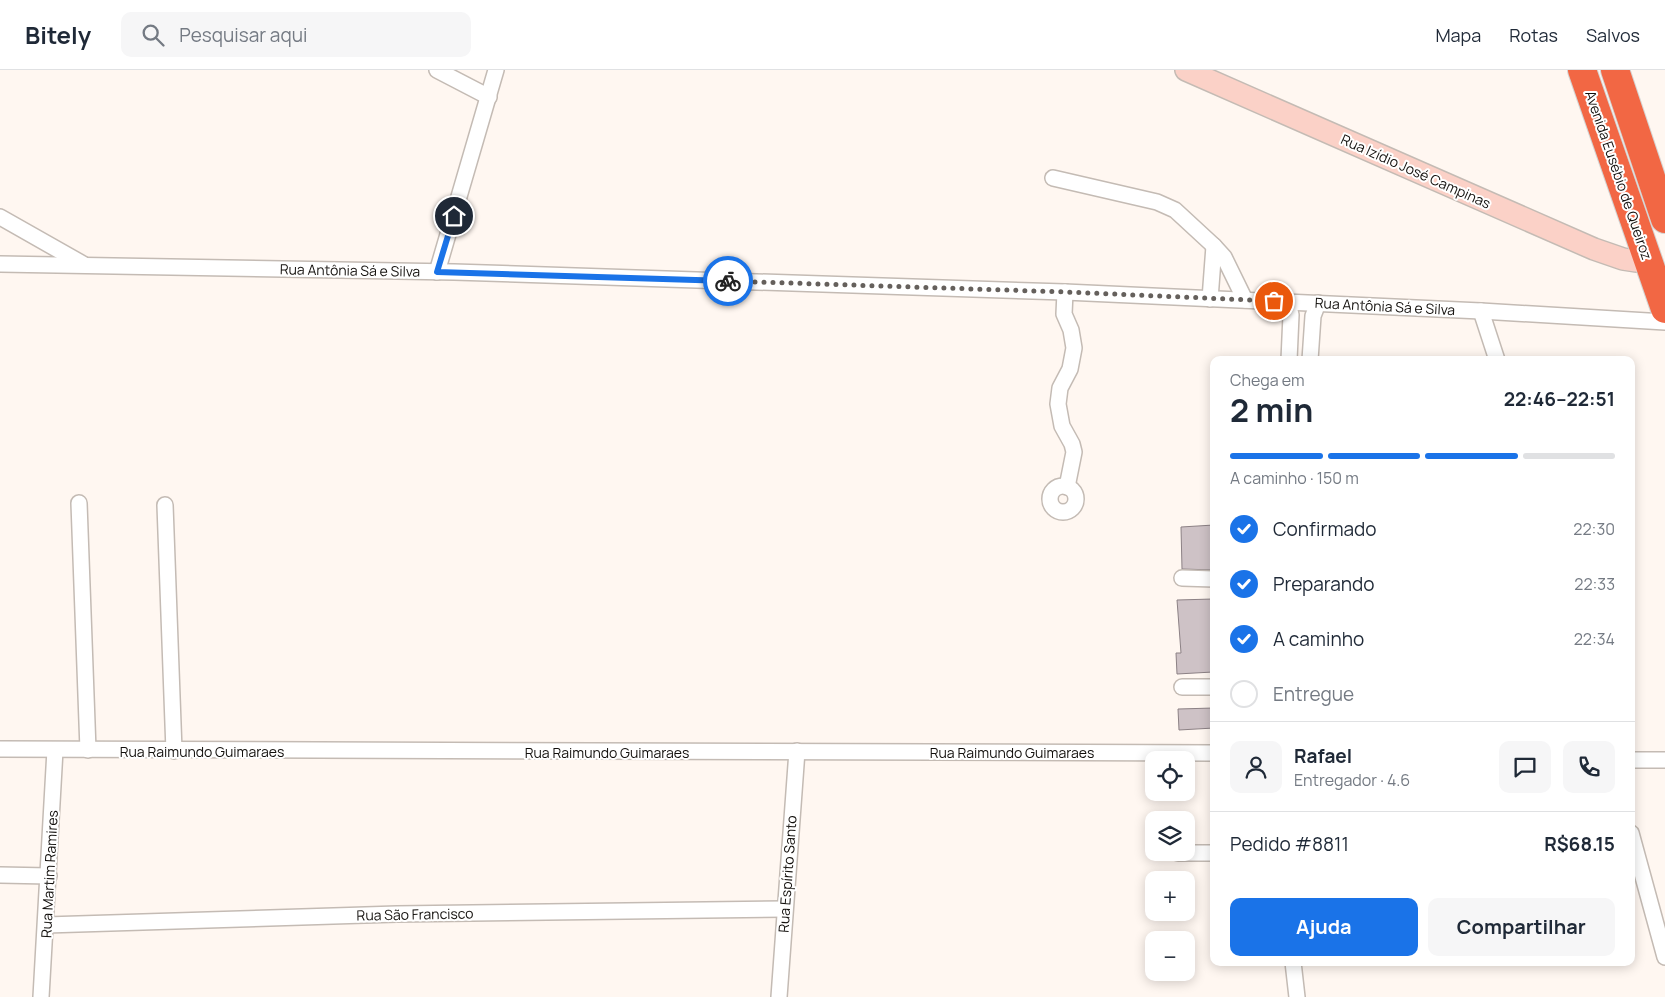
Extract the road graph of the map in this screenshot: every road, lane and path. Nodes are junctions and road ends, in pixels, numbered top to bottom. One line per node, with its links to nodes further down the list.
1 (437, 70): 6 (street)
2 (496, 70): 6 (street)
3 (1186, 70): 11 (street, Rua Izídio José Campinas)
4 (1582, 70): 11 (highway, Avenida Eusébio de Queiroz)
5 (1615, 70): 9 (highway)
6 (489, 97): 14 (street)
7 (1053, 178): 10 (street)
8 (0, 217): 13 (street, Rua Antônia Sá e Silva)
9 (1665, 219)
10 (1214, 246): 16 (street); 17 (street)
11 (1648, 257): 20 (highway, Avenida Eusébio de Queiroz)
12 (0, 264): 13 (street, Rua Antônia Sá e Silva)
13 (84, 265): 14 (street, Rua Antônia Sá e Silva)
14 (437, 272): 15 (street, Rua Antônia Sá e Silva)
15 (1066, 292): 16 (street, Rua Antônia Sá e Silva); 26 (street)
16 (1210, 299): 17 (street, Rua Antônia Sá e Silva)
17 (1245, 300): 18 (street, Rua Antônia Sá e Silva)
18 (1288, 302): 19 (street, Rua Antônia Sá e Silva); 23 (street)
19 (1318, 303): 21 (street, Rua Antônia Sá e Silva); 24 (street)
20 (1665, 309)
21 (1481, 310): 22 (street, Rua Antônia Sá e Silva); 25 (street)
22 (1665, 322)
23 (1289, 355): 24 (street)
24 (1311, 355)
25 (1496, 356)
26 (1068, 487)
27 (79, 503): 35 (street)
28 (165, 505): 36 (street)
29 (1182, 578): 30 (street)
30 (1210, 579)
31 (1182, 687): 32 (street)
32 (1210, 688)
33 (0, 749): 34 (street, Rua Raimundo Guimaraes)
34 (55, 750): 35 (street, Rua Raimundo Guimaraes); 45 (street, Rua Martim Ramires)
35 (88, 750): 36 (street, Rua Raimundo Guimaraes)
36 (174, 751): 37 (street, Rua Raimundo Guimaraes)
37 (797, 751): 38 (street, Rua Raimundo Guimaraes); 46 (street, Rua Espírito Santo)
38 (1210, 754)
39 (1635, 760): 40 (street)
40 (1665, 760)
41 (1635, 848): 48 (street)
42 (1195, 853): 43 (street)
43 (1210, 853)
44 (0, 875): 45 (street)
45 (49, 876): 47 (street, Rua Martim Ramires)
46 (784, 909): 47 (street, Rua São Francisco); 51 (street, Rua Espírito Santo)
47 (46, 925): 50 (street, Rua Martim Ramires)
48 (1665, 957)
49 (1294, 966): 52 (street)
50 (41, 997)
51 (779, 997)
52 (1298, 997)

